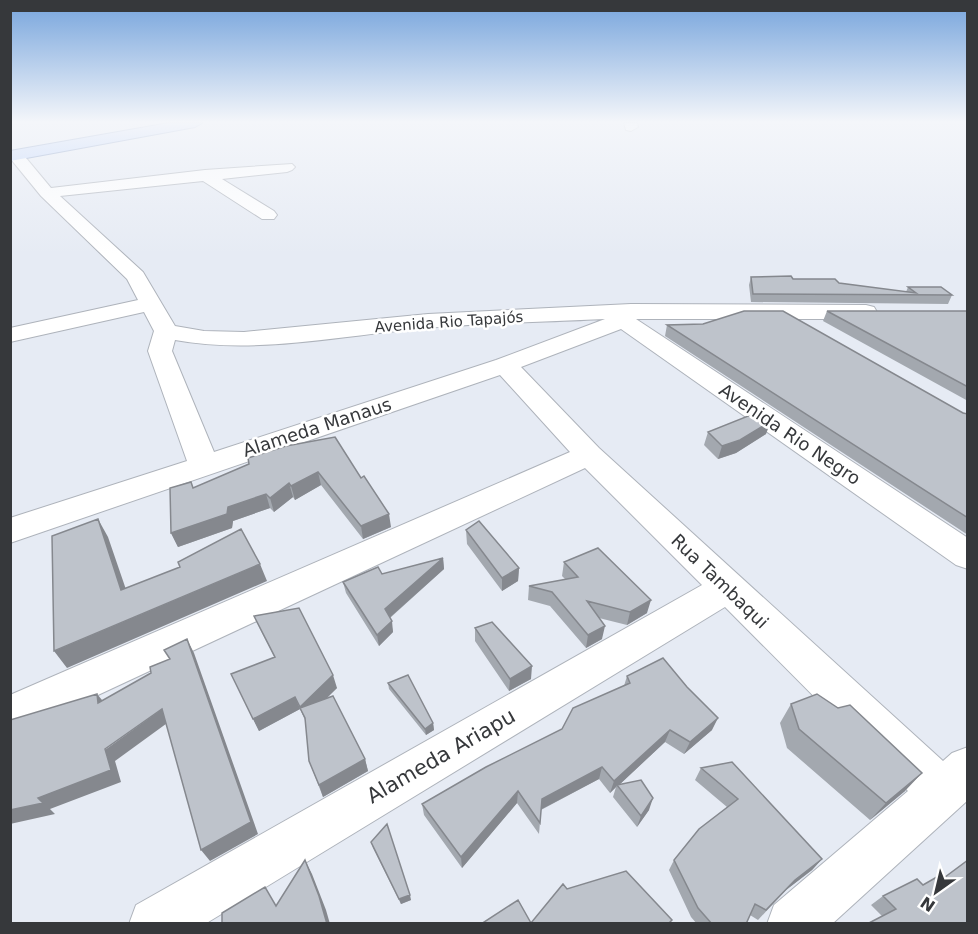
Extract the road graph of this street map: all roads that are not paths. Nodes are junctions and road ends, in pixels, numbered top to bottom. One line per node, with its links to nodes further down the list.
1 (26, 167): 4 (street)
2 (287, 167): 3 (street)
3 (205, 175): 4 (street); 5 (street)
4 (47, 194): 6 (street)
5 (268, 215)
6 (151, 304): 10 (street); 12 (street)
7 (782, 310): 8 (street, Avenida Rio Tapajós); 9 (street, Avenida Rio Tapajós); 11 (street)
8 (883, 312)
9 (627, 315): 10 (street, Avenida Rio Tapajós); 13 (street, Alameda Manaus); 17 (street, Avenida Rio Negro)
10 (166, 331): 15 (street)
11 (823, 334)
12 (10, 335)
13 (506, 365): 14 (street, Rua Tambaqui); 15 (street, Alameda Manaus)
14 (589, 455): 18 (street, Rua Tambaqui); 19 (street)
15 (204, 465): 16 (street, Alameda Manaus)
16 (10, 531)
17 (968, 556)
18 (727, 588): 20 (street, Rua Tambaqui); 21 (street, Alameda Ariapu)
19 (10, 716)
20 (954, 780): 22 (street)
21 (155, 924)
22 (793, 924)

